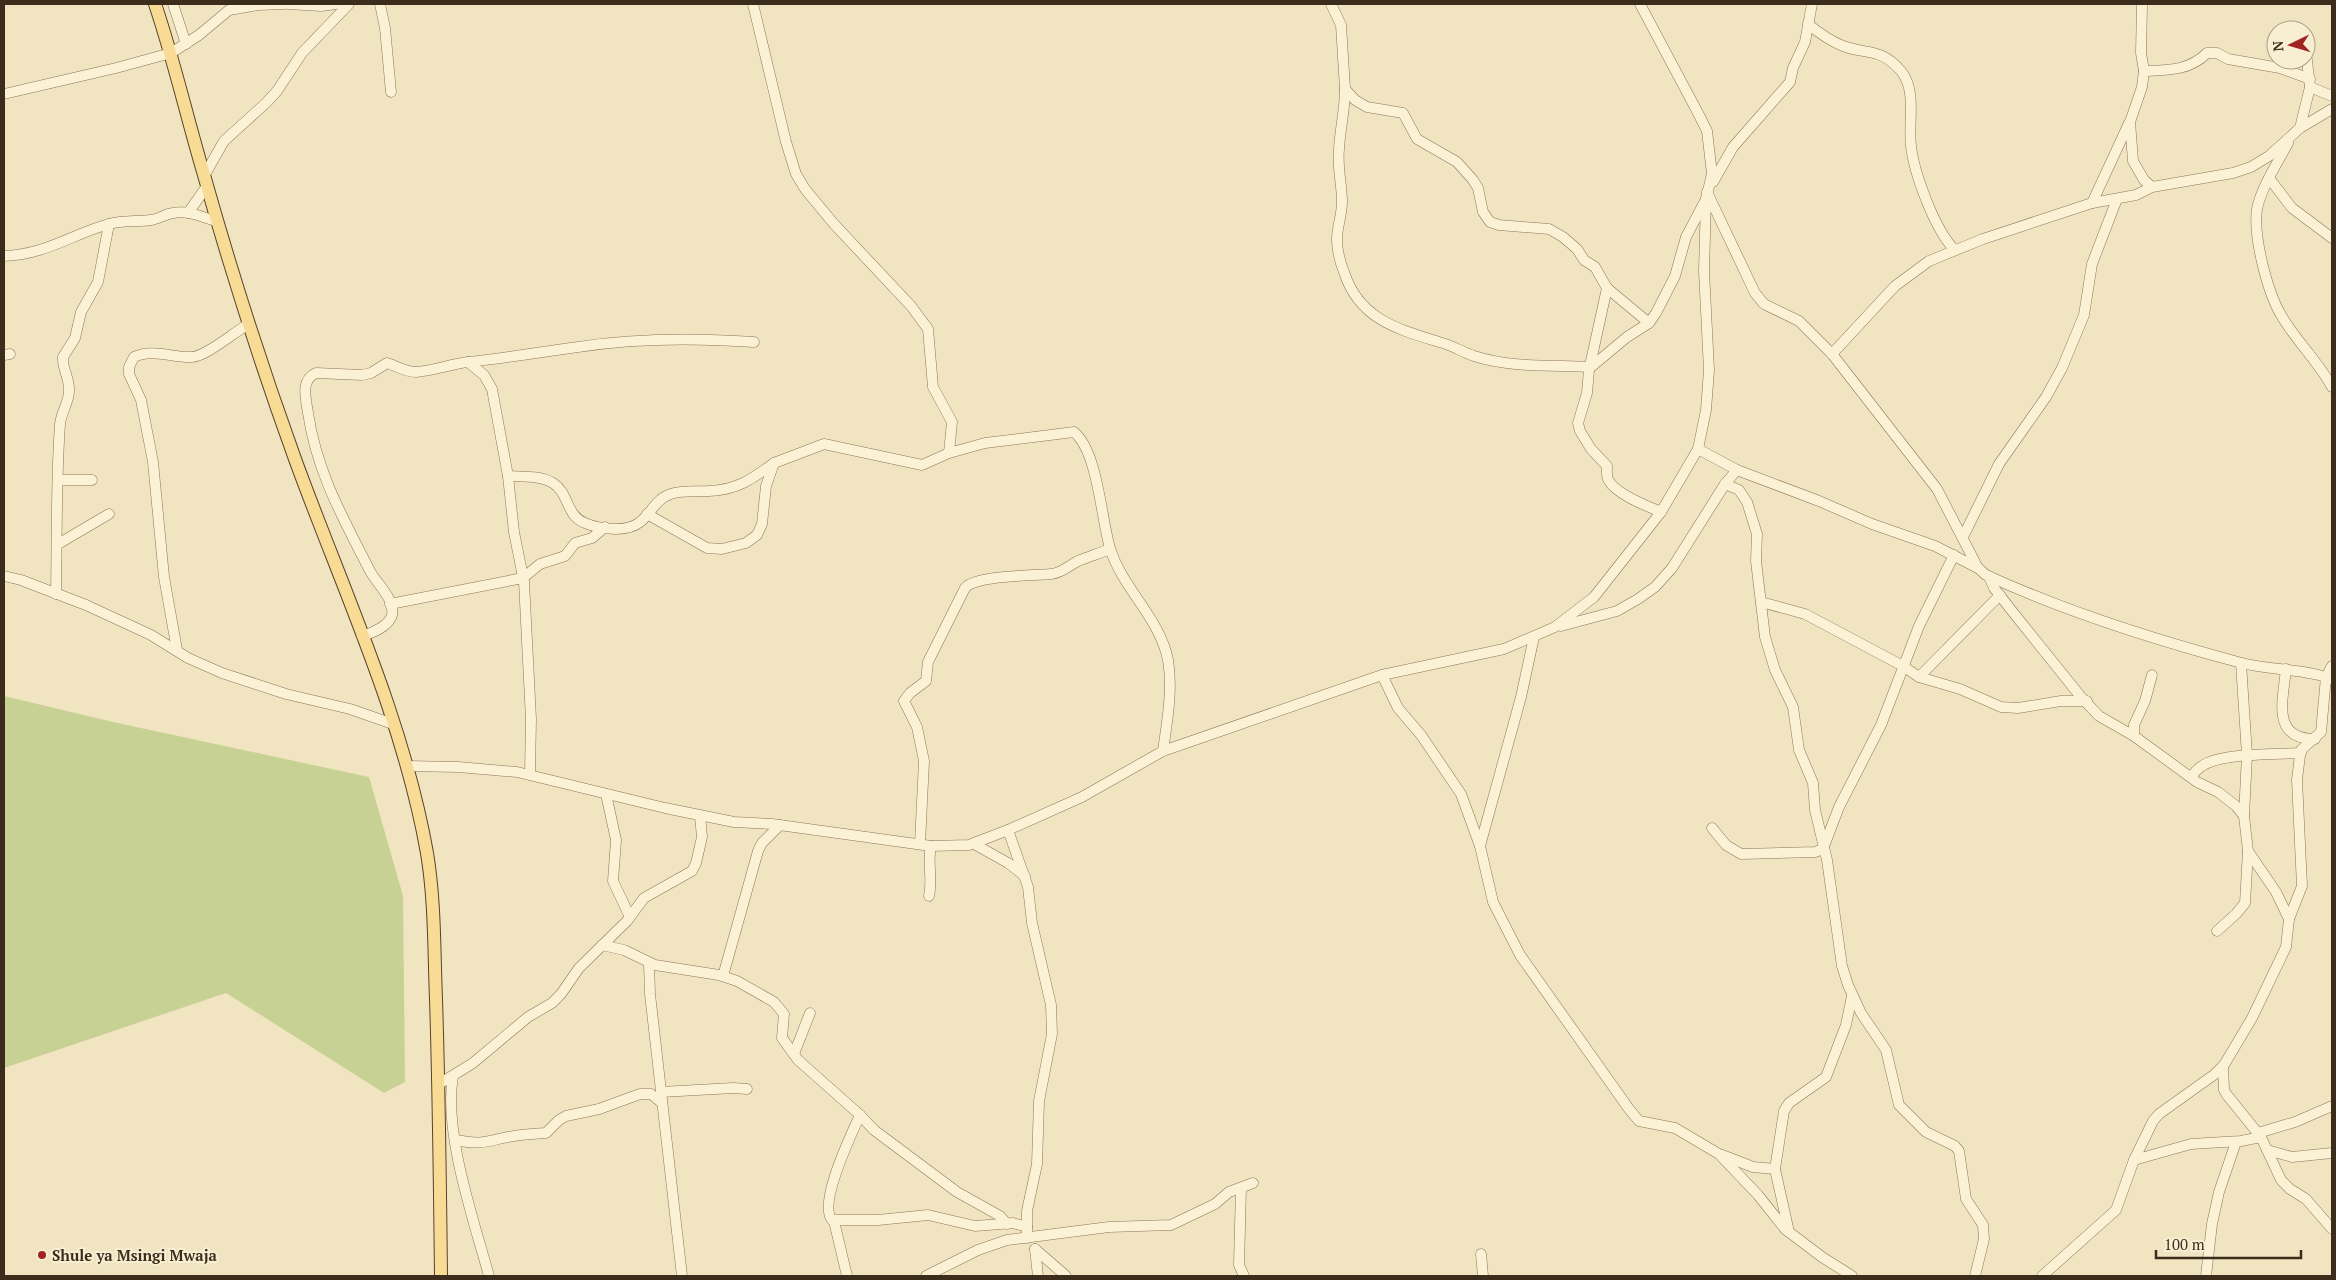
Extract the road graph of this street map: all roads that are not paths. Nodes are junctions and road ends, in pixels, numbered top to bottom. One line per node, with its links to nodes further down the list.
1 (155, 4): 15 (main road)
2 (172, 4): 14 (street)
3 (284, 4): 14 (street)
4 (288, 4): 5 (street)
5 (336, 4)
6 (349, 4): 28 (street)
7 (380, 4): 20 (street)
8 (753, 4): 48 (street)
9 (1331, 4): 19 (street)
10 (1640, 4): 30 (street)
11 (1812, 4): 13 (street)
12 (2142, 4): 17 (street)
13 (1808, 24): 30 (street); 37 (street)
14 (186, 44): 15 (street)
15 (171, 53): 21 (street); 28 (main road)
16 (2308, 70): 18 (street)
17 (2144, 71): 18 (street); 24 (street)
18 (2310, 83): 22 (street); 25 (street)
19 (1345, 89): 39 (street); 45 (street)
20 (391, 92)
21 (4, 94)
22 (2332, 96)
23 (2332, 109): 25 (street)
24 (2130, 122): 29 (street); 32 (street)
25 (2300, 128): 26 (street)
26 (2291, 138): 27 (street); 29 (street)
27 (2269, 178): 36 (street); 46 (street)
28 (205, 181): 33 (street); 34 (main road)
29 (2152, 187): 31 (street)
30 (1708, 193): 40 (street); 43 (street); 47 (street)
31 (2117, 199): 32 (street); 59 (street)
32 (2092, 204): 37 (street)
33 (188, 213): 34 (street); 35 (street)
34 (218, 222): 41 (main road)
35 (109, 224): 38 (street); 52 (street)
36 (2332, 238)
37 (1955, 250): 43 (street)
38 (4, 256)
39 (1606, 288): 40 (street); 45 (street)
40 (1649, 323): 45 (street)
41 (248, 324): 72 (main road); 74 (street)
42 (754, 342): 44 (street)
43 (1832, 354): 59 (street)
44 (468, 362): 51 (street); 70 (street)
45 (1591, 366): 55 (street)
46 (2332, 386)
47 (1698, 449): 50 (street); 55 (street)
48 (949, 453): 49 (street); 61 (street)
49 (774, 463): 57 (street); 57 (street)
50 (1737, 470): 54 (street); 62 (street)
51 (508, 476): 58 (street); 66 (street)
52 (59, 480): 53 (street); 60 (street)
53 (92, 480)
54 (1725, 484): 69 (street); 71 (street)
55 (1661, 512): 71 (street)
56 (108, 514): 60 (street)
57 (647, 514): 58 (street)
58 (605, 527): 66 (street)
59 (1963, 538): 63 (street)
60 (58, 544): 67 (street)
61 (1110, 549): 87 (street); 99 (street)
62 (1954, 555): 63 (street); 76 (street)
63 (1978, 568): 65 (street)
64 (4, 576): 67 (street)
65 (1989, 576): 68 (street); 75 (street)
66 (523, 578): 70 (street); 91 (street)
67 (56, 594): 74 (street)
68 (2000, 595): 81 (street); 83 (street)
69 (1761, 602): 76 (street); 103 (street)
70 (390, 604): 72 (street)
71 (1555, 627): 73 (street)
72 (362, 636): 84 (main road)
73 (1534, 637): 79 (street); 102 (street)
74 (177, 650): 84 (street)
75 (2241, 663): 78 (street); 89 (street)
76 (1903, 666): 81 (street); 103 (street)
77 (2332, 666): 82 (street)
78 (2286, 669): 82 (street); 86 (street)
79 (1382, 675): 87 (street); 102 (street)
80 (2152, 675): 85 (street)
81 (1919, 677): 83 (street)
82 (2329, 678): 86 (street)
83 (2087, 701): 85 (street)
84 (393, 724): 90 (main road)
85 (2134, 736): 92 (street)
86 (2315, 739): 88 (street)
87 (1163, 751): 98 (street)
88 (2300, 753): 89 (street); 108 (street)
89 (2247, 755): 92 (street); 95 (street)
90 (407, 766): 91 (street); 118 (main road)
91 (530, 775): 93 (street)
92 (2191, 777): 95 (street)
93 (606, 794): 94 (street); 107 (street)
94 (700, 816): 96 (street); 107 (street)
95 (2244, 816): 104 (street)
96 (780, 825): 99 (street); 112 (street)
97 (1712, 828): 103 (street)
98 (1008, 830): 100 (street); 105 (street)
99 (920, 844): 101 (street)
100 (974, 844): 101 (street); 105 (street)
101 (931, 846): 106 (street)
102 (1480, 846): 129 (street)
103 (1823, 849): 113 (street)
104 (2248, 851): 108 (street); 109 (street)
105 (1024, 876): 138 (street)
106 (929, 896)
107 (629, 915): 110 (street)
108 (2289, 919): 116 (street)
109 (2217, 931)
110 (602, 945): 111 (street); 117 (street)
111 (649, 963): 112 (street); 120 (street)
112 (723, 976): 115 (street)
113 (1852, 996): 131 (street); 151 (street)
114 (810, 1013): 115 (street)
115 (794, 1054): 123 (street)
116 (2222, 1066): 124 (street); 130 (street)
117 (453, 1076): 118 (street); 125 (street)
118 (438, 1084): 141 (main road)
119 (747, 1089): 120 (street)
120 (661, 1092): 121 (street)
121 (662, 1104): 125 (street); 143 (street)
122 (2332, 1106): 124 (street)
123 (860, 1115): 134 (street); 135 (street)
124 (2260, 1135): 126 (street); 127 (street)
125 (456, 1140): 142 (street)
126 (2236, 1142): 130 (street); 153 (street)
127 (2267, 1150): 128 (street); 136 (street)
128 (2332, 1153)
129 (1719, 1154): 131 (street); 137 (street)
130 (2134, 1160): 152 (street)
131 (1775, 1169): 137 (street)
132 (1253, 1183): 133 (street)
133 (1241, 1188): 138 (street); 148 (street)
134 (834, 1221): 135 (street); 144 (street)
135 (1007, 1224): 138 (street)
136 (2332, 1229)
137 (1789, 1232): 150 (street)
138 (1029, 1234): 139 (street); 145 (street)
139 (1036, 1249): 146 (street); 147 (street)
140 (1481, 1254): 149 (street)
141 (441, 1276)
142 (489, 1276)
143 (682, 1276)
144 (847, 1276)
145 (926, 1276)
146 (1038, 1276)
147 (1064, 1276)
148 (1244, 1276)
149 (1483, 1276)
150 (1852, 1276)
151 (1976, 1276)
152 (2042, 1276)
153 (2206, 1276)

